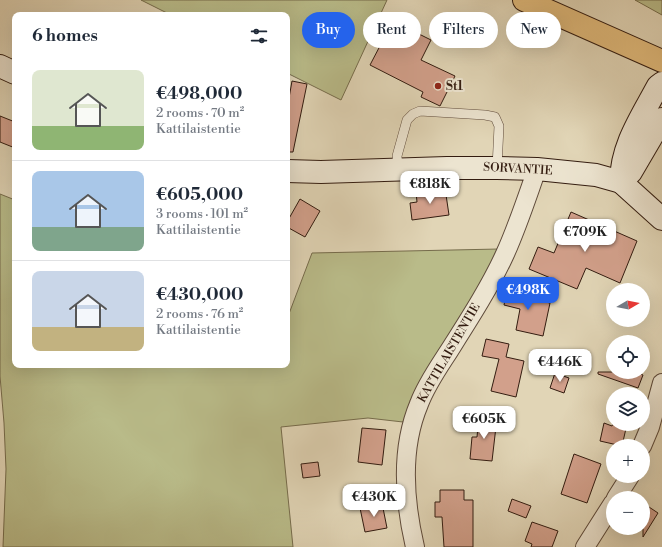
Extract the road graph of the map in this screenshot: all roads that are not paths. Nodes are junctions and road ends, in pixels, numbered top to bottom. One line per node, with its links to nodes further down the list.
1 (524, 0): 2 (highway)
2 (662, 61)
3 (0, 66): 4 (main road)
4 (12, 72)
5 (662, 83): 11 (main road)
6 (662, 120): 11 (main road)
7 (497, 168): 8 (main road, SORVANTIE); 8 (lane); 9 (main road, SORVANTIE)
8 (398, 169): 10 (main road, SORVANTIE)
9 (537, 169): 11 (main road, SORVANTIE); 16 (street, KATTILAISTENTIE)
10 (290, 171)
11 (621, 182): 12 (main road, SORVANTIE)
12 (662, 219)
13 (662, 383): 14 (street)
14 (645, 439)
15 (606, 514): 17 (street)
16 (415, 547)
17 (585, 547)

